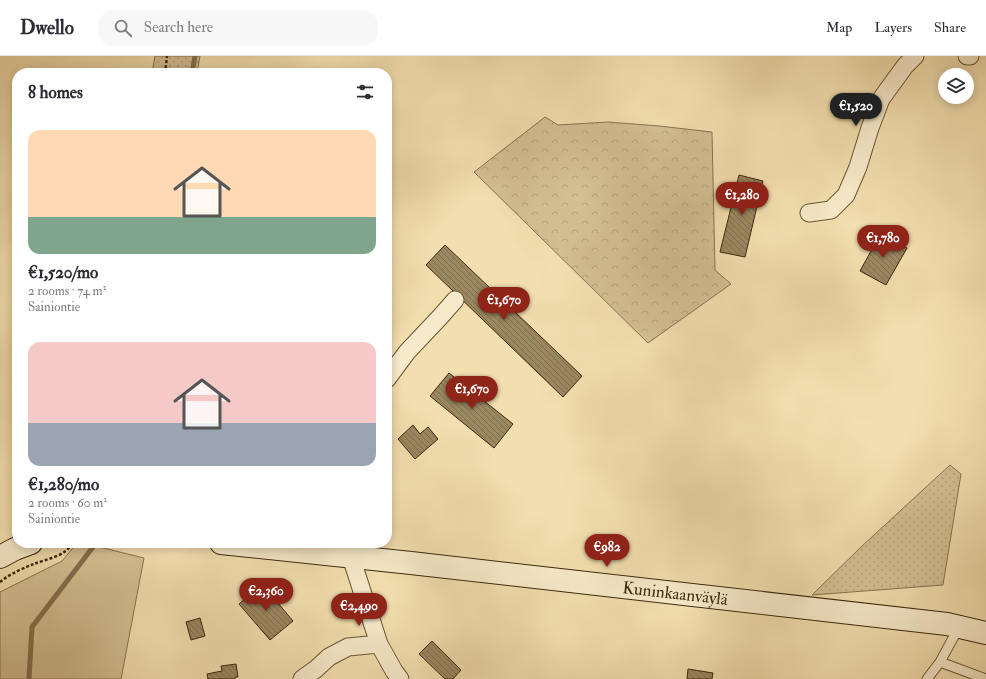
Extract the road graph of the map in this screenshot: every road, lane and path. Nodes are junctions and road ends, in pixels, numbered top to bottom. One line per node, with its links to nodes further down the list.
1 (167, 56): 3 (path)
2 (915, 56): 4 (street)
3 (166, 68)
4 (809, 213)
5 (455, 300): 6 (street)
6 (392, 372)
7 (18, 548): 11 (street)
8 (69, 548): 12 (path)
9 (330, 548): 10 (street, Kuninkaanväylä)
10 (351, 556): 13 (street, Kuninkaanväylä); 15 (street)
11 (0, 557)
12 (0, 582)
13 (958, 627): 14 (street, Kuninkaanväylä); 16 (lane)
14 (986, 633)
15 (380, 644): 17 (street); 18 (street)
16 (940, 662): 19 (lane); 20 (lane)
17 (302, 679)
18 (400, 679)
19 (926, 679)
20 (986, 679)

